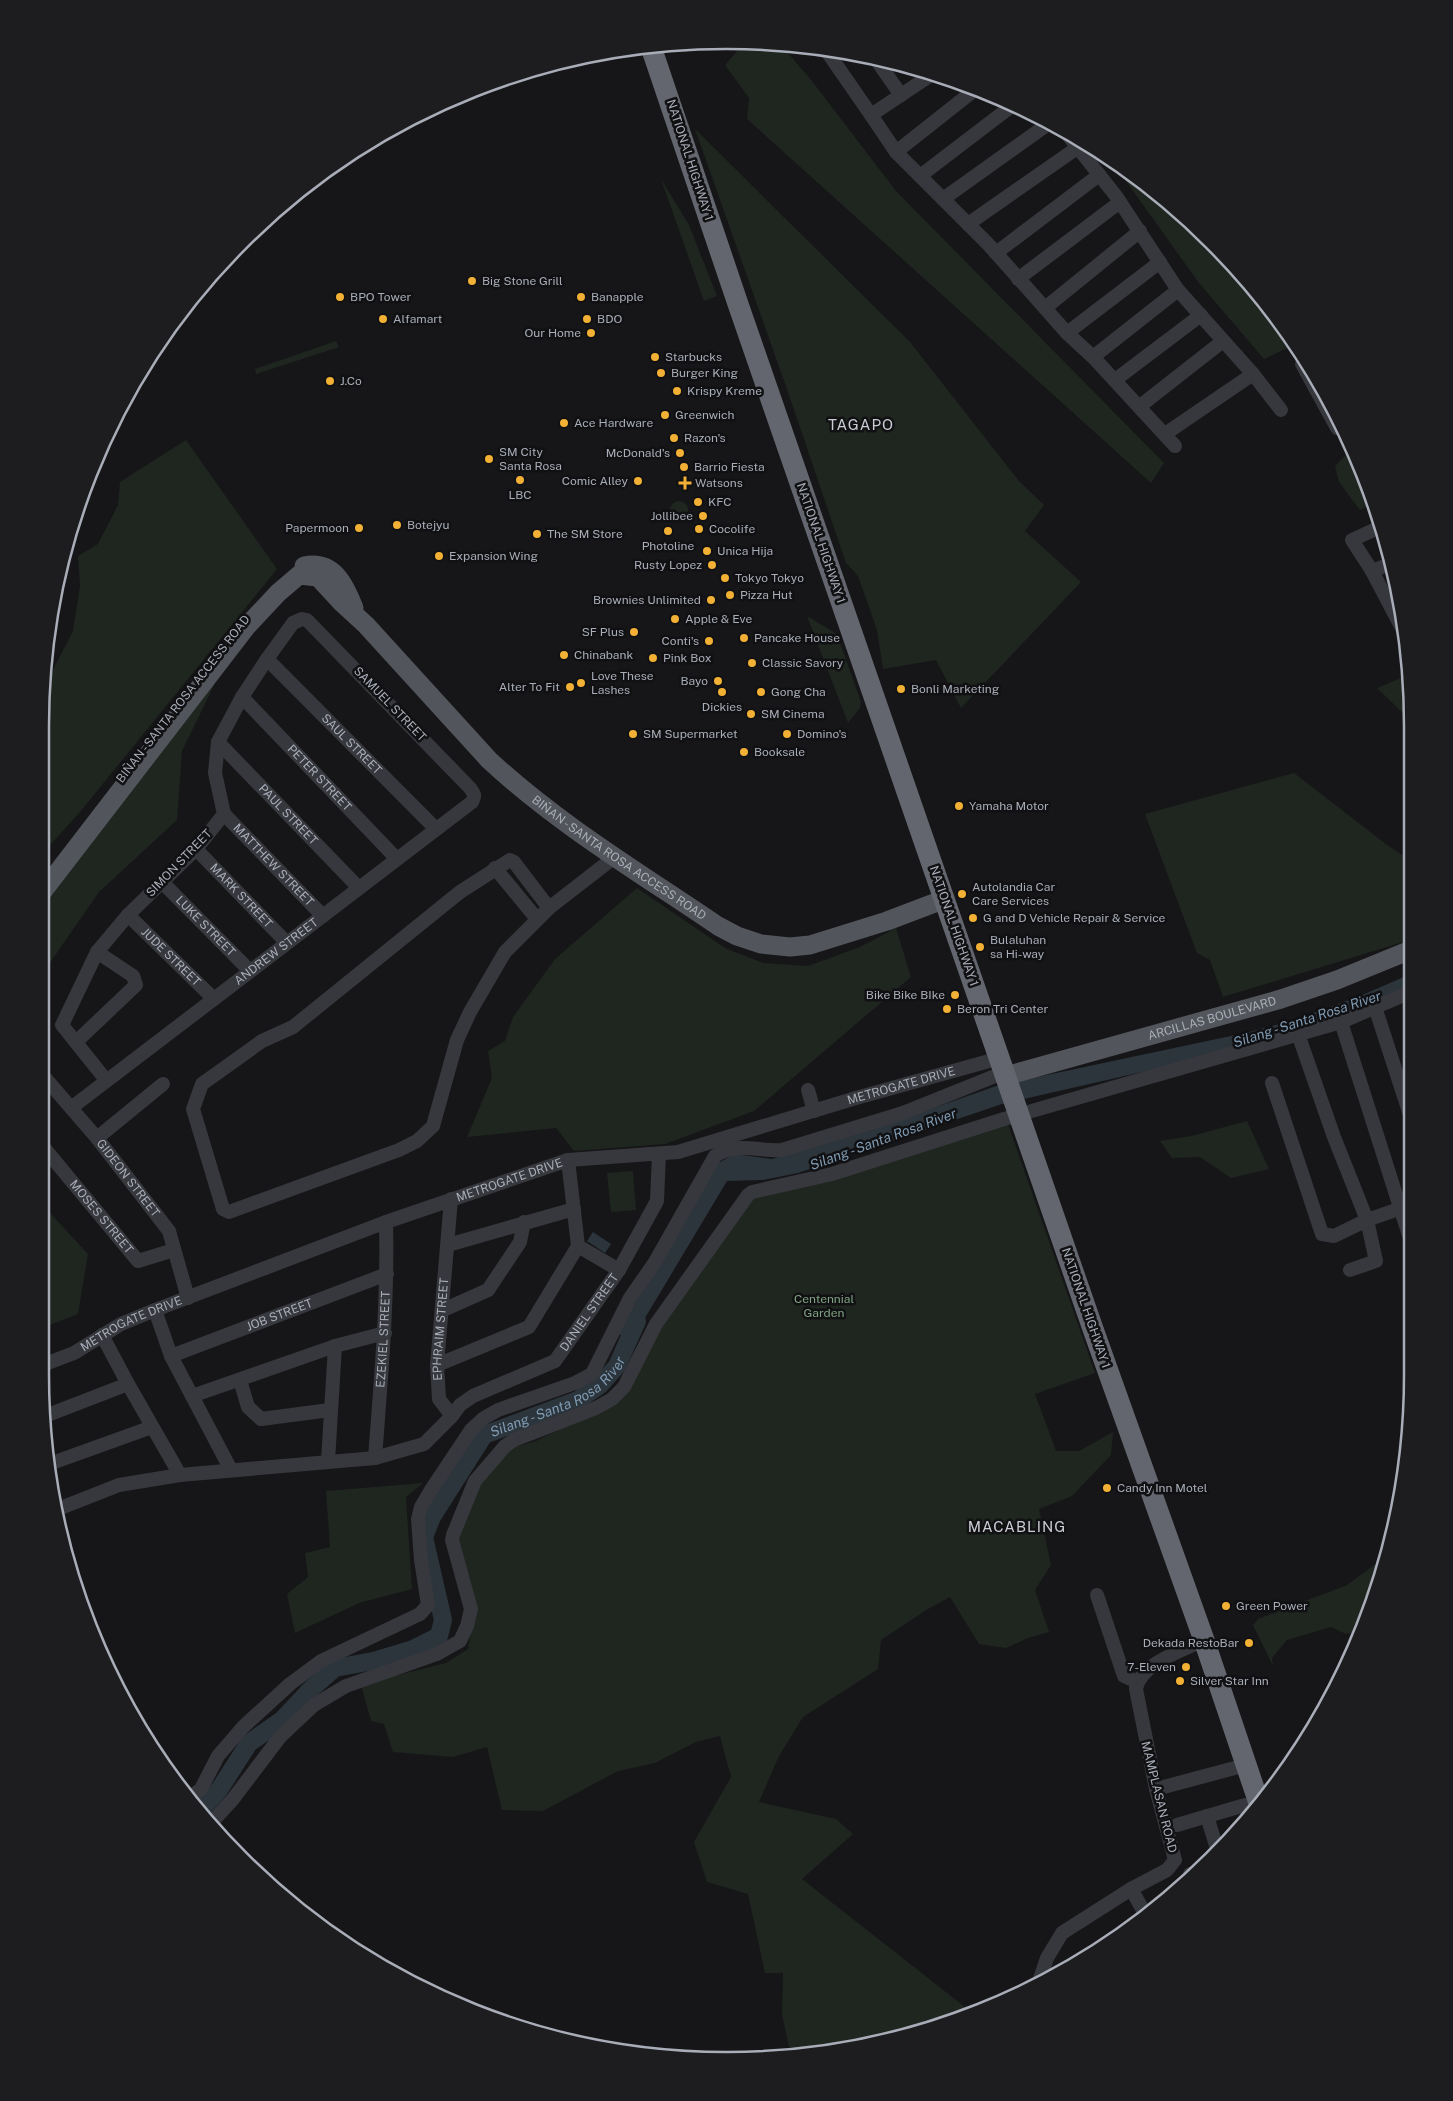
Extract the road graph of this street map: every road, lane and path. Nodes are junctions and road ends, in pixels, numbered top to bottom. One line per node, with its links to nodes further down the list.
1 (653, 53): 54 (highway, NATIONAL HIGHWAY 1)
2 (831, 58): 8 (street)
3 (881, 67): 6 (street)
4 (925, 79): 6 (street)
5 (969, 94): 11 (street)
6 (900, 95): 8 (street)
7 (1007, 110): 13 (street)
8 (871, 115): 11 (street)
9 (1043, 128): 14 (street)
10 (1077, 148): 12 (street); 16 (street)
11 (896, 152): 13 (street)
12 (1099, 175): 15 (street); 18 (street)
13 (920, 176): 14 (street)
14 (944, 199): 16 (street)
15 (1120, 202): 17 (street); 20 (street)
16 (968, 224): 18 (street)
17 (1140, 231): 19 (street); 22 (street)
18 (996, 253): 20 (street)
19 (1160, 262): 21 (street); 24 (street)
20 (1018, 279): 22 (street)
21 (1178, 290): 23 (street); 26 (street)
22 (1045, 308): 24 (street)
23 (1201, 315): 25 (street); 29 (street)
24 (1067, 333): 26 (street)
25 (1223, 341): 28 (street); 31 (street)
26 (1093, 357): 29 (street)
27 (1299, 366): 30 (street)
28 (1253, 374): 32 (street); 33 (street)
29 (1115, 380): 31 (street)
30 (1317, 395)
31 (1140, 406): 33 (street)
32 (1281, 410)
33 (1165, 434): 34 (street)
34 (1175, 446)
35 (1374, 530): 37 (street)
36 (1385, 566): 37 (street)
37 (1372, 571): 38 (street)
38 (1393, 605)
39 (267, 659): 40 (street); 43 (street, SAMUEL STREET); 45 (street, SAUL STREET)
40 (242, 697): 42 (street); 48 (street, PETER STREET)
41 (175, 713): 47 (main road, BIÑAN - SANTA ROSA ACCESS ROAD); 50 (main road, BIÑAN - SANTA ROSA ACCESS ROAD); 52 (main road, BIÑAN - SANTA ROSA ACCESS ROAD)
42 (218, 742): 44 (street); 53 (street, PAUL STREET)
43 (474, 793): 45 (street, ANDREW STREET)
44 (224, 814): 46 (street, SIMON STREET); 57 (street, MATTHEW STREET)
45 (436, 829): 48 (street, ANDREW STREET)
46 (196, 849): 51 (street, SIMON STREET); 59 (street, MARK STREET)
47 (616, 856): 54 (main road, BIÑAN - SANTA ROSA ACCESS ROAD); 55 (street)
48 (397, 859): 53 (street, ANDREW STREET)
49 (495, 868): 55 (street); 58 (street); 58 (street)
50 (49, 873)
51 (162, 882): 56 (street, SIMON STREET); 62 (street, LUKE STREET)
52 (49, 883)
53 (360, 888): 57 (street, ANDREW STREET)
54 (945, 899): 69 (highway, NATIONAL HIGHWAY 1)
55 (549, 908): 58 (street)
56 (128, 915): 60 (street, SIMON STREET); 63 (street, JUDE STREET)
57 (323, 916): 59 (street, ANDREW STREET)
58 (537, 919)
59 (287, 943): 62 (street, ANDREW STREET)
60 (97, 952): 68 (street, SIMON STREET); 68 (street)
61 (1404, 953): 69 (main road, ARCILLAS BOULEVARD)
62 (250, 971): 63 (street, ANDREW STREET)
63 (214, 998): 70 (street, ANDREW STREET)
64 (1404, 998): 65 (street)
65 (1375, 1007): 66 (street); 75 (street)
66 (1341, 1022): 67 (street); 84 (street)
67 (1298, 1034): 78 (street); 87 (street)
68 (76, 1042): 70 (street)
69 (1002, 1068): 77 (street, METROGATE DRIVE); 78 (highway, NATIONAL HIGHWAY 1); 123 (street)
70 (106, 1080): 76 (street, ANDREW STREET)
71 (49, 1082): 76 (street, GIDEON STREET)
72 (1272, 1082): 87 (street)
73 (163, 1084): 79 (street)
74 (808, 1090): 77 (street)
75 (1404, 1096)
76 (71, 1108): 79 (street, GIDEON STREET)
77 (814, 1111): 80 (street, METROGATE DRIVE)
78 (1020, 1115): 119 (highway, NATIONAL HIGHWAY 1); 127 (street)
79 (97, 1138): 92 (street, GIDEON STREET)
80 (659, 1154): 82 (street, METROGATE DRIVE); 93 (street, DANIEL STREET)
81 (49, 1155): 92 (street, MOSES STREET)
82 (568, 1160): 83 (street, METROGATE DRIVE); 86 (street)
83 (451, 1199): 88 (street, METROGATE DRIVE); 90 (street, EPHRAIM STREET)
84 (1404, 1200)
85 (1404, 1207): 87 (street)
86 (574, 1209): 89 (street); 91 (street)
87 (1367, 1220): 94 (street)
88 (386, 1222): 95 (street, EZEKIEL STREET); 96 (street, METROGATE DRIVE)
89 (524, 1222): 90 (street); 98 (street)
90 (448, 1245): 98 (street, EPHRAIM STREET)
91 (578, 1246): 93 (street); 104 (street)
92 (174, 1250): 96 (street, GIDEON STREET)
93 (619, 1270): 110 (street, DANIEL STREET)
94 (1350, 1270)
95 (387, 1274): 99 (street, EZEKIEL STREET); 102 (street, JOB STREET)
96 (188, 1298): 97 (street, METROGATE DRIVE)
97 (155, 1310): 100 (street, METROGATE DRIVE); 102 (street)
98 (443, 1310): 104 (street, EPHRAIM STREET)
99 (385, 1332): 101 (street); 112 (street, EZEKIEL STREET)
100 (102, 1335): 103 (street, METROGATE DRIVE); 106 (street)
101 (335, 1346): 105 (street); 108 (street)
102 (171, 1356): 107 (street)
103 (49, 1363)
104 (437, 1365): 110 (street, EPHRAIM STREET)
105 (240, 1380): 107 (street); 108 (street)
106 (128, 1384): 109 (street); 111 (street)
107 (192, 1396): 115 (street)
108 (330, 1410): 113 (street)
109 (50, 1414)
110 (452, 1416): 112 (street)
111 (152, 1427): 114 (street); 116 (street)
112 (375, 1458): 113 (street)
113 (328, 1461): 115 (street)
114 (55, 1462)
115 (231, 1470): 116 (street)
116 (180, 1474): 117 (street)
117 (62, 1507)
118 (1097, 1595): 120 (street)
119 (1204, 1640): 120 (street); 121 (highway, NATIONAL HIGHWAY 1)
120 (1137, 1682): 122 (street, MAMPLASAN ROAD)
121 (1246, 1765): 122 (street); 124 (highway, NATIONAL HIGHWAY 1)
122 (1156, 1789): 130 (street, MAMPLASAN ROAD)
123 (195, 1794)
124 (1252, 1802)
125 (1249, 1805): 126 (street)
126 (1207, 1816): 128 (street); 129 (street)
127 (215, 1819)
128 (1177, 1825)
129 (1215, 1844)
130 (1131, 1889): 131 (street); 132 (street, MAMPLASAN ROAD)
131 (1142, 1909)
132 (1042, 1973)

